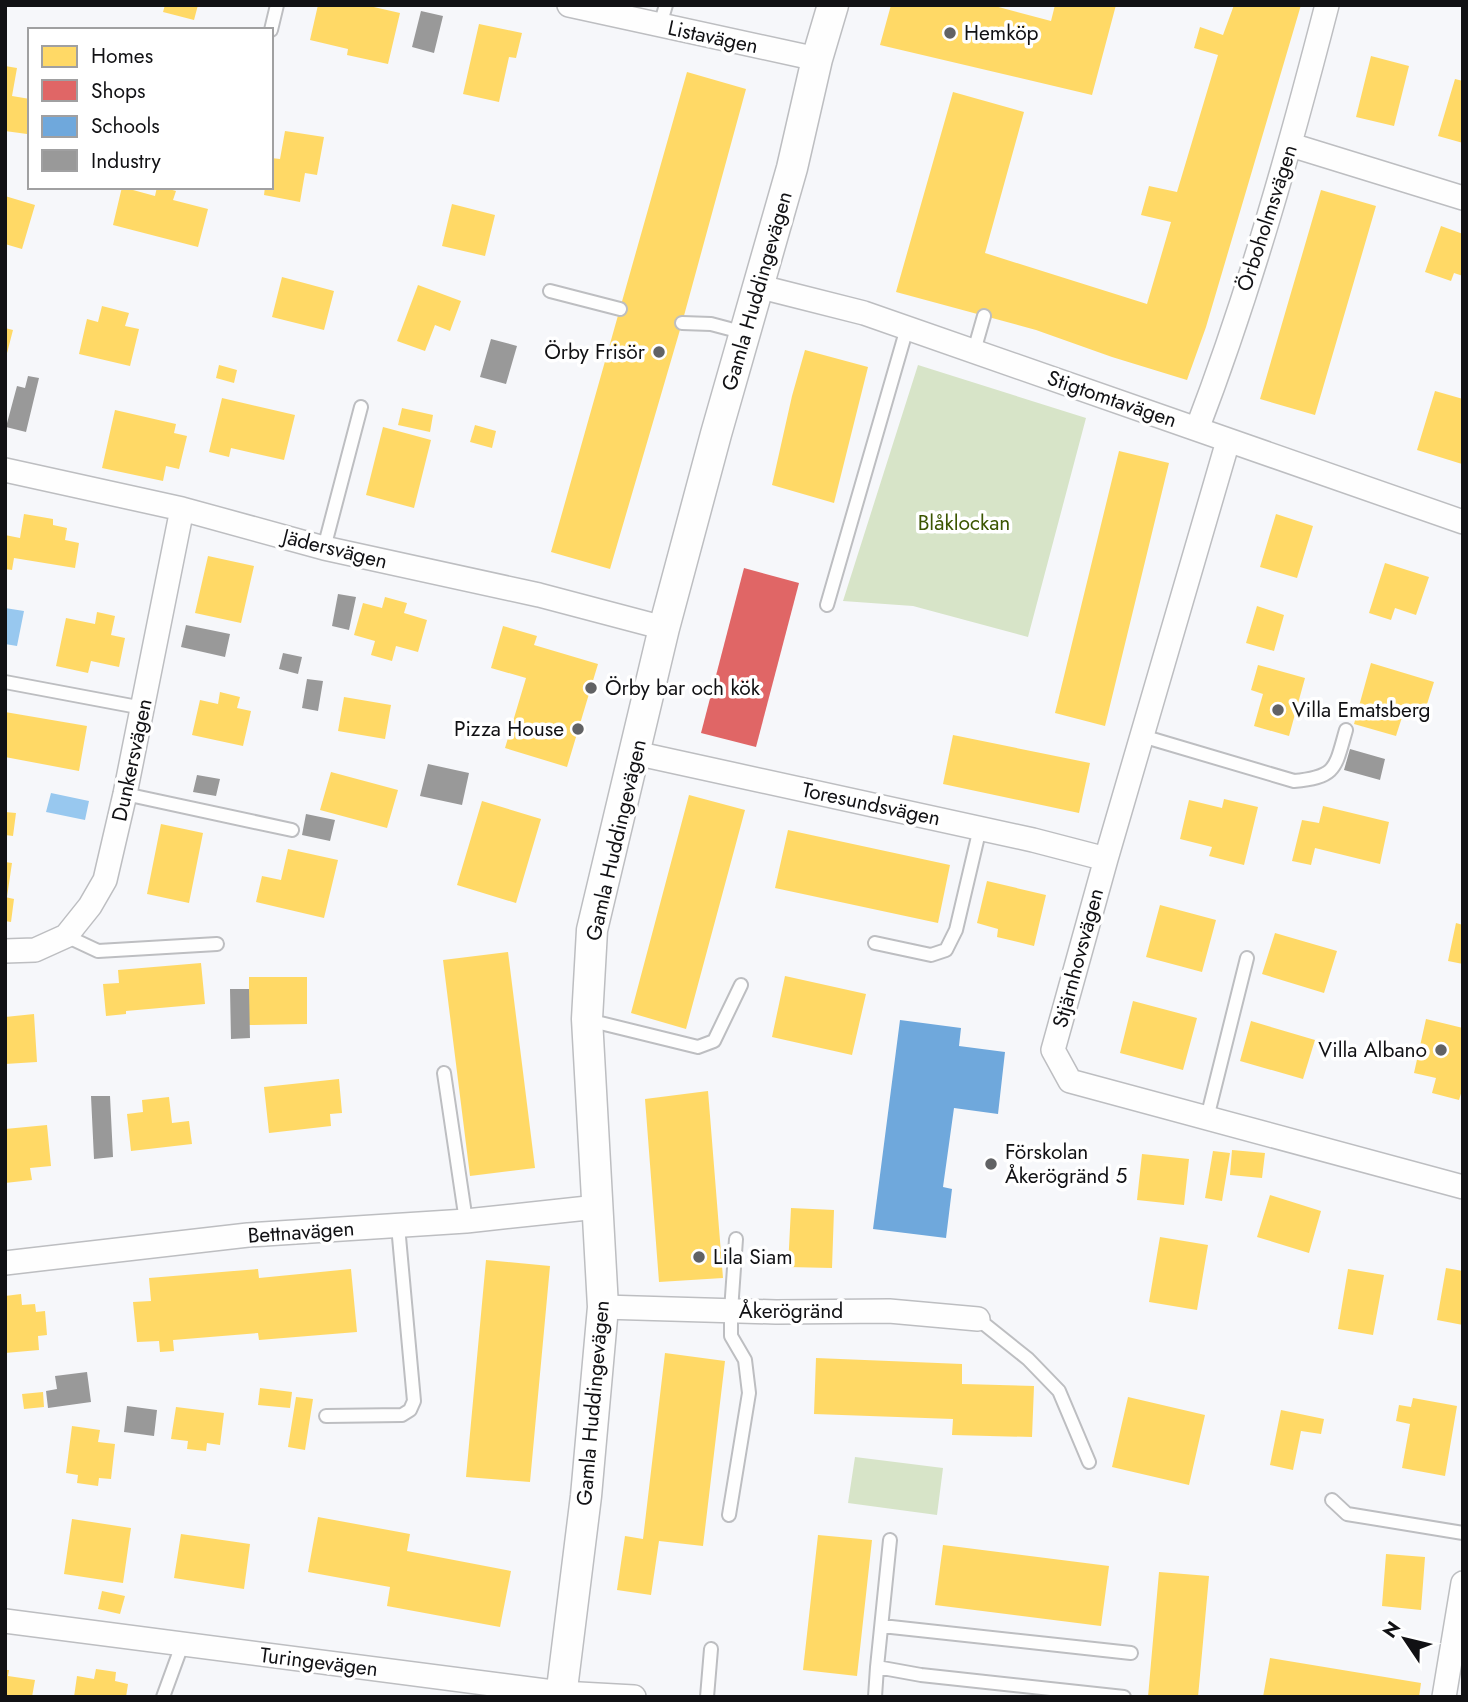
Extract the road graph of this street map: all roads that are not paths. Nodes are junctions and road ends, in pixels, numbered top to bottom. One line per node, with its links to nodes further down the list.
1 (277, 5): 6 (lane)
2 (569, 5): 5 (street, Listavägen)
3 (833, 5): 7 (street, Gamla Huddingevägen)
4 (1327, 5): 8 (street, Örboholmsvägen)
5 (663, 15): 7 (street, Listavägen)
6 (271, 28)
7 (817, 58): 10 (street, Gamla Huddingevägen)
8 (1291, 145): 9 (street); 19 (street, Örboholmsvägen)
9 (1463, 198)
10 (757, 286): 15 (street, Stigtomtavägen); 16 (street, Gamla Huddingevägen)
11 (550, 291): 12 (lane)
12 (620, 309)
13 (984, 316): 17 (lane)
14 (682, 323): 16 (lane)
15 (907, 328): 17 (street, Stigtomtavägen); 25 (lane)
16 (745, 333): 26 (street, Gamla Huddingevägen)
17 (974, 351): 19 (street, Stigtomtavägen)
18 (360, 407): 24 (lane)
19 (1197, 429): 20 (street, Stigtomtavägen)
20 (1228, 441): 23 (street, Stigtomtavägen); 30 (street, Stjärnhovsvägen)
21 (5, 470): 22 (street, Jädersvägen)
22 (182, 509): 24 (street, Jädersvägen); 28 (street, Dunkersvägen)
23 (1463, 522)
24 (324, 548): 26 (street, Jädersvägen)
25 (827, 605)
26 (664, 628): 31 (street, Gamla Huddingevägen)
27 (5, 682): 28 (lane)
28 (143, 708): 32 (street, Dunkersvägen)
29 (1346, 730): 30 (lane)
30 (1142, 736): 35 (street, Stjärnhovsvägen)
31 (635, 752): 33 (street, Toresundsvägen); 42 (street, Gamla Huddingevägen)
32 (125, 794): 34 (lane); 36 (street, Dunkersvägen)
33 (980, 828): 35 (street, Toresundsvägen); 37 (lane)
34 (292, 830)
35 (1106, 859): 44 (street, Stjärnhovsvägen)
36 (66, 936): 38 (lane); 39 (street, Dunkersvägen)
37 (875, 943)
38 (217, 944)
39 (5, 951)
40 (1247, 958): 44 (lane)
41 (741, 985): 42 (lane)
42 (587, 1019): 46 (street, Gamla Huddingevägen)
43 (444, 1073): 47 (lane)
44 (1208, 1118): 45 (street, Stjärnhovsvägen)
45 (1463, 1186)
46 (597, 1207): 47 (street, Bettnavägen); 51 (street, Gamla Huddingevägen)
47 (466, 1222): 48 (street, Bettnavägen)
48 (398, 1226): 50 (street, Bettnavägen); 54 (lane)
49 (736, 1239): 52 (lane)
50 (5, 1263)
51 (603, 1307): 52 (street, Åkerögränd); 67 (street, Gamla Huddingevägen)
52 (731, 1311): 53 (street, Åkerögränd); 57 (lane)
53 (978, 1319): 55 (lane)
54 (326, 1416)
55 (1089, 1462)
56 (1332, 1500): 58 (lane)
57 (729, 1515)
58 (1463, 1533)
59 (890, 1540): 62 (lane)
60 (1463, 1583): 73 (street)
61 (5, 1620): 63 (street, Turingevägen)
62 (882, 1626): 65 (lane); 66 (lane)
63 (182, 1645): 67 (street, Turingevägen); 68 (lane)
64 (711, 1649): 70 (lane)
65 (1131, 1653)
66 (877, 1667): 71 (lane); 72 (lane)
67 (561, 1695): 69 (street, Turingevägen)
68 (163, 1697)
69 (634, 1697)
70 (707, 1697)
71 (875, 1697)
72 (1124, 1697)
73 (1444, 1697)

